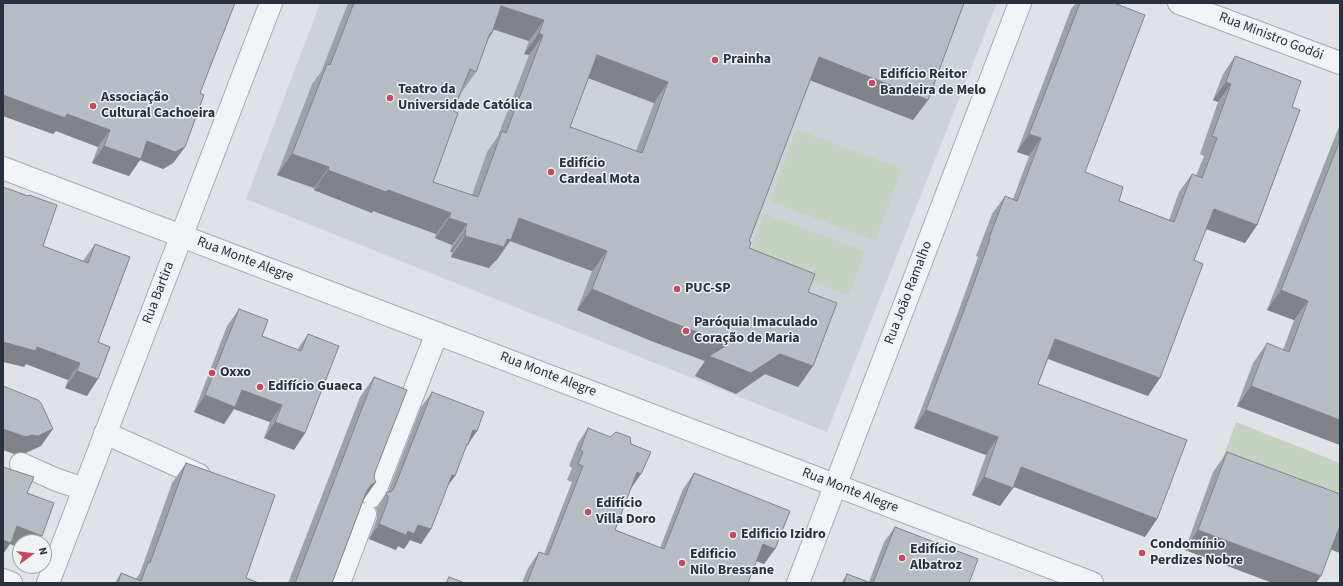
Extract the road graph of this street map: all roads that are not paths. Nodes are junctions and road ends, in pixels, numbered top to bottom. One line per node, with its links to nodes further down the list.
1 (272, 3): 6 (street, Rua Bartira)
2 (1020, 3): 11 (street, Rua João Ramalho)
3 (1179, 3): 4 (street, Rua Ministro Godói)
4 (1340, 63)
5 (3, 168): 6 (street, Rua Monte Alegre)
6 (181, 236): 7 (street, Rua Monte Alegre); 8 (street, Rua Bartira)
7 (437, 333): 11 (street, Rua Monte Alegre); 16 (street)
8 (105, 433): 10 (street); 12 (street, Rua Bartira)
9 (21, 464): 12 (street)
10 (199, 475)
11 (836, 485): 17 (street, Rua João Ramalho); 18 (street, Rua Monte Alegre)
12 (84, 489): 15 (street, Rua Bartira)
13 (3, 580): 14 (street)
14 (11, 583)
15 (48, 583)
16 (339, 583)
17 (798, 583)
18 (1092, 583)

